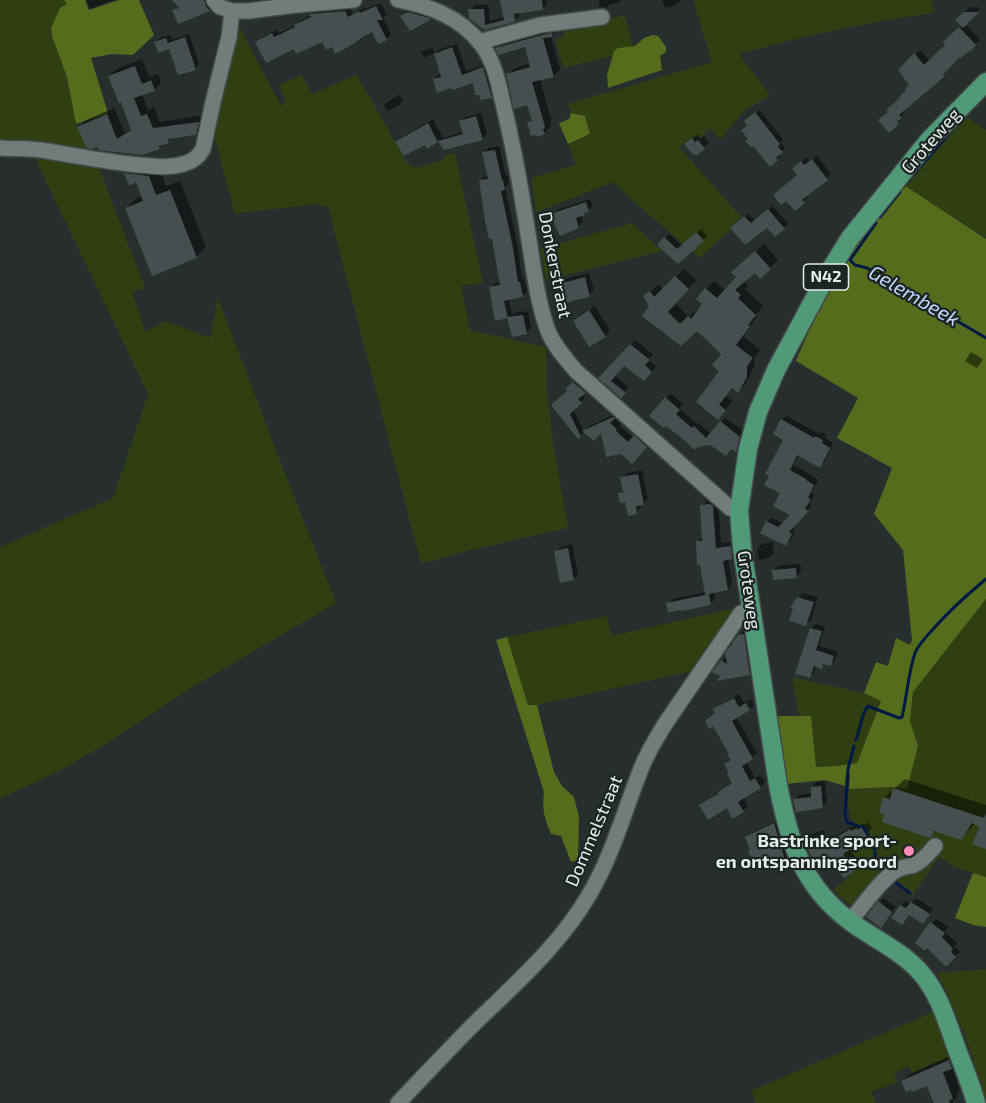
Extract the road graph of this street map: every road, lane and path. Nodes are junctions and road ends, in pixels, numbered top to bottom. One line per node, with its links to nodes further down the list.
1 (214, 0): 4 (street)
2 (354, 0): 4 (street)
3 (398, 0): 6 (street, Donkerstraat)
4 (232, 11): 8 (street)
5 (602, 17): 6 (street)
6 (479, 42): 9 (street, Donkerstraat)
7 (986, 82): 9 (main road, Groteweg / N42)
8 (0, 148)
9 (739, 511): 10 (main road, Groteweg / N42)
10 (752, 611): 12 (main road, Groteweg / N42); 13 (street, Dommelstraat)
11 (935, 846): 12 (street)
12 (850, 921): 14 (main road, Groteweg / N42)
13 (398, 1103)
14 (976, 1103)

